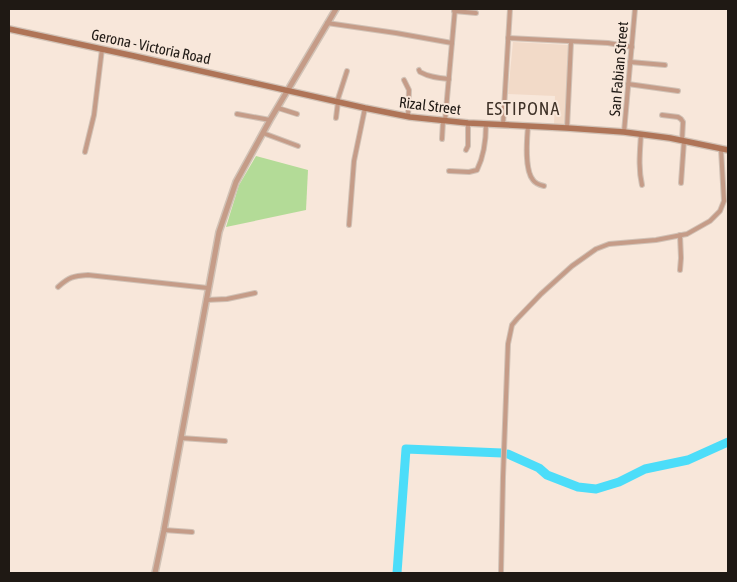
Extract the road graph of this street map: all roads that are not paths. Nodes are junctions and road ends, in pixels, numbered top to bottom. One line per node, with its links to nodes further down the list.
1 (336, 9): 6 (street)
2 (510, 9): 8 (street)
3 (636, 9): 11 (street, San Fabian Street)
4 (454, 10): 5 (street); 10 (street)
5 (476, 13)
6 (328, 24): 10 (street); 20 (street)
7 (9, 29): 12 (main road, Gerona - Victoria Road)
8 (508, 38): 9 (street); 34 (street)
9 (571, 42): 11 (street); 36 (street)
10 (452, 43): 17 (street)
11 (632, 47): 13 (street, San Fabian Street)
12 (102, 49): 20 (main road, Gerona - Victoria Road); 46 (street)
13 (630, 62): 14 (street); 19 (street, San Fabian Street)
14 (666, 65)
15 (419, 70): 17 (street)
16 (347, 71): 22 (street)
17 (449, 79): 31 (street)
18 (404, 80): 28 (street)
19 (628, 84): 21 (street); 37 (street, San Fabian Street)
20 (288, 90): 22 (main road, Rizal Street); 23 (street)
21 (678, 91)
22 (338, 102): 24 (main road, Rizal Street); 29 (street)
23 (278, 108): 26 (street); 30 (street)
24 (365, 108): 28 (main road, Rizal Street); 51 (street)
25 (237, 114): 30 (street)
26 (297, 114)
27 (662, 115): 41 (street)
28 (408, 117): 31 (main road, Rizal Street)
29 (336, 118)
30 (270, 120): 38 (street)
31 (444, 121): 32 (main road, Rizal Street); 40 (street)
32 (468, 123): 33 (main road, Rizal Street); 44 (street)
33 (486, 124): 34 (main road, Rizal Street); 47 (street)
34 (503, 125): 35 (main road, Rizal Street)
35 (528, 126): 36 (main road, Rizal Street); 50 (street)
36 (567, 128): 37 (main road, Rizal Street)
37 (624, 132): 39 (main road, Rizal Street)
38 (263, 133): 42 (street); 55 (street)
39 (641, 134): 41 (main road, Rizal Street); 49 (street)
40 (442, 139)
41 (683, 141): 43 (main road, Rizal Street); 48 (street)
42 (298, 146)
43 (721, 149): 45 (main road); 52 (street)
44 (466, 150)
45 (728, 150)
46 (85, 152)
47 (449, 171)
48 (681, 183)
49 (642, 184)
50 (544, 186)
51 (349, 225)
52 (680, 236): 53 (street); 63 (street)
53 (680, 270)
54 (58, 287): 55 (street)
55 (208, 288): 57 (street)
56 (255, 293): 57 (street)
57 (206, 300): 58 (street)
58 (181, 438): 59 (street); 60 (street)
59 (225, 441)
60 (164, 530): 61 (street); 62 (street)
61 (192, 532)
62 (155, 573)
63 (501, 573)

